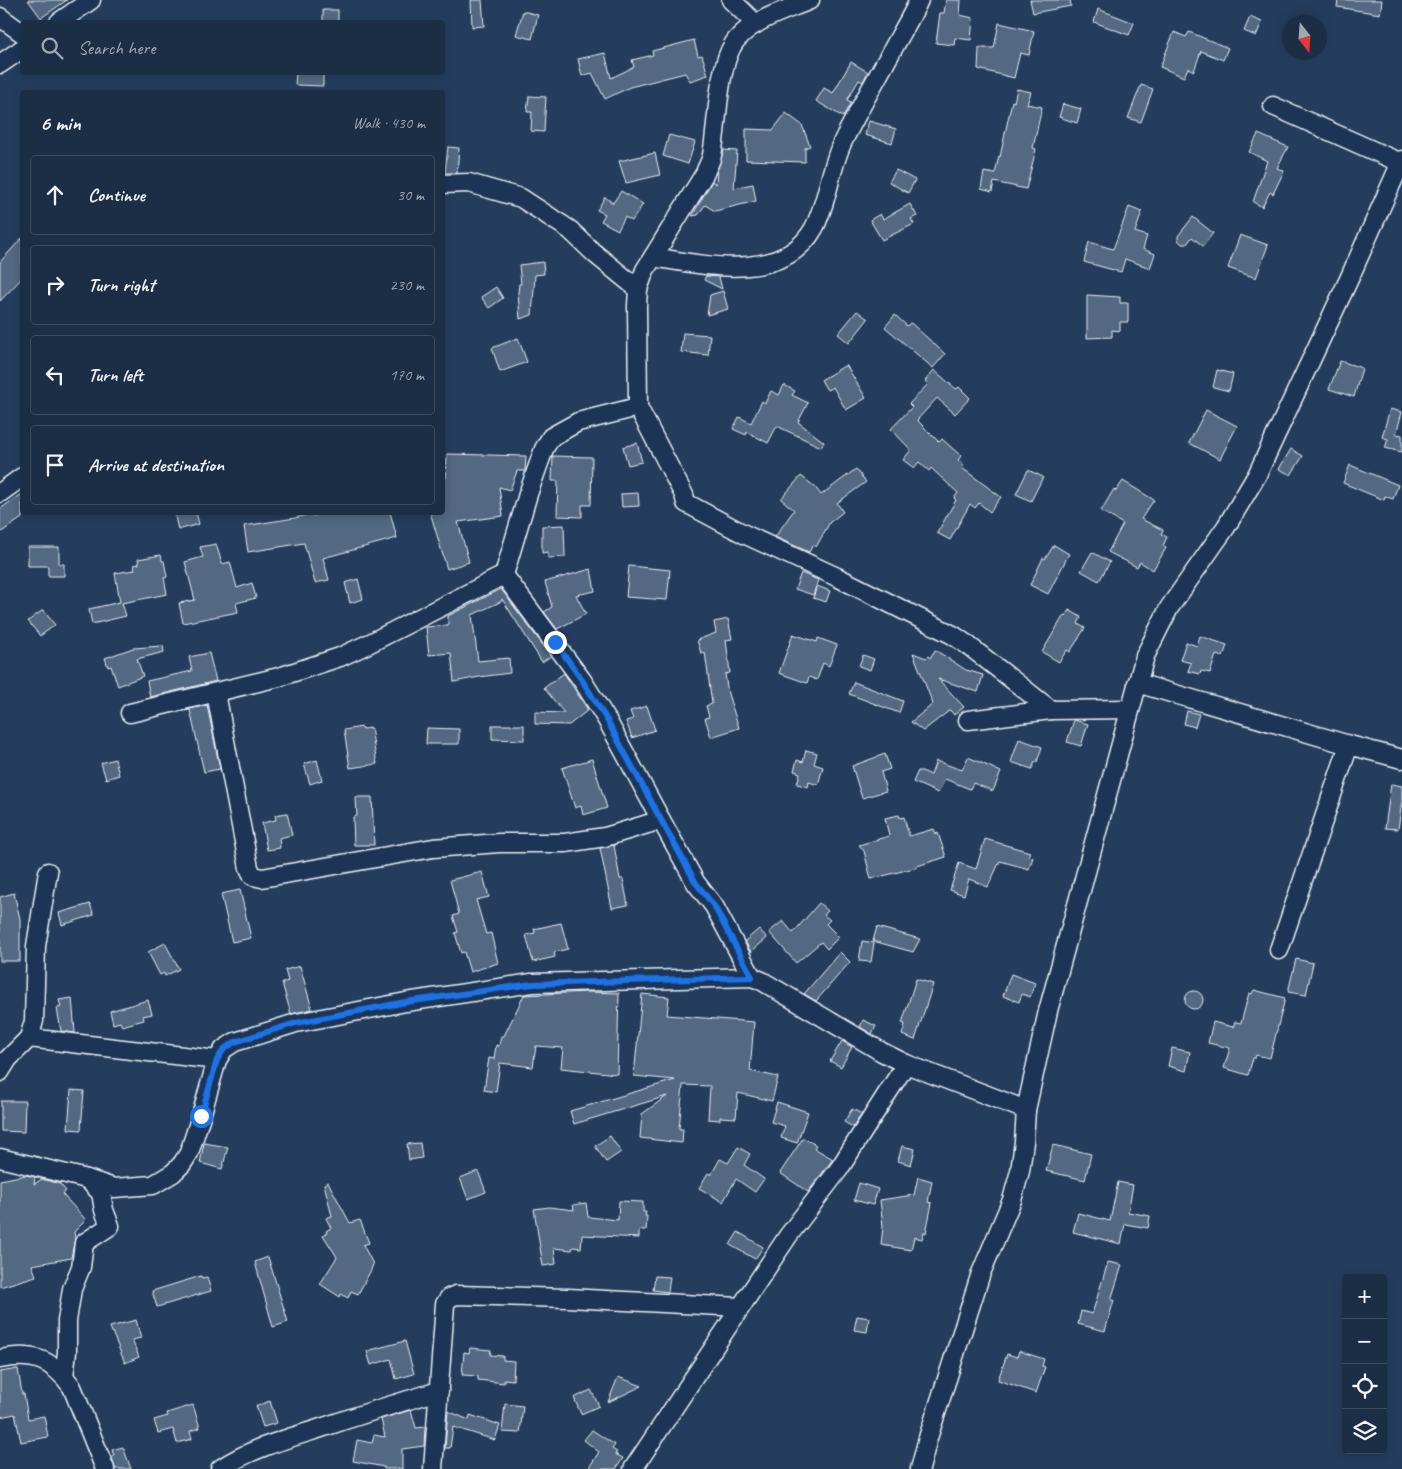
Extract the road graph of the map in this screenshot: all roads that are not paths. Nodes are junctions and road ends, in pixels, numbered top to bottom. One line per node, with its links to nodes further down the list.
1 (91, 0): 6 (street)
2 (731, 0): 7 (street)
3 (810, 0): 7 (street)
4 (919, 0): 14 (street)
5 (0, 17): 8 (street)
6 (62, 20)
7 (756, 24): 14 (street)
8 (20, 32)
9 (20, 49): 10 (street)
10 (0, 64)
11 (1273, 106): 12 (street)
12 (1401, 162): 20 (street)
13 (445, 184): 15 (street)
14 (653, 257): 15 (street)
15 (638, 289): 16 (street)
16 (638, 407): 19 (street); 23 (street)
17 (20, 478): 18 (street)
18 (0, 493)
19 (504, 575): 21 (street); 28 (street)
20 (1138, 683): 22 (street); 26 (street)
21 (216, 693): 24 (street); 28 (street)
22 (1130, 709): 23 (street); 36 (street)
23 (1051, 710): 25 (street)
24 (130, 713)
25 (968, 720)
26 (1349, 745): 27 (street); 30 (street)
27 (1402, 759)
28 (661, 820): 31 (street)
29 (48, 872): 32 (street)
30 (1280, 950)
31 (752, 977): 33 (street); 34 (street)
32 (29, 1038): 33 (street); 35 (street)
33 (217, 1060): 38 (street)
34 (906, 1064): 36 (street); 39 (street)
35 (0, 1072)
36 (1026, 1110): 47 (street)
37 (0, 1158): 38 (street)
38 (87, 1179): 41 (street)
39 (740, 1307): 42 (street); 46 (street)
40 (0, 1359): 41 (street)
41 (64, 1376): 43 (street)
42 (439, 1391): 44 (street); 45 (street)
43 (105, 1469)
44 (220, 1469)
45 (434, 1469)
46 (633, 1469)
47 (920, 1469)

